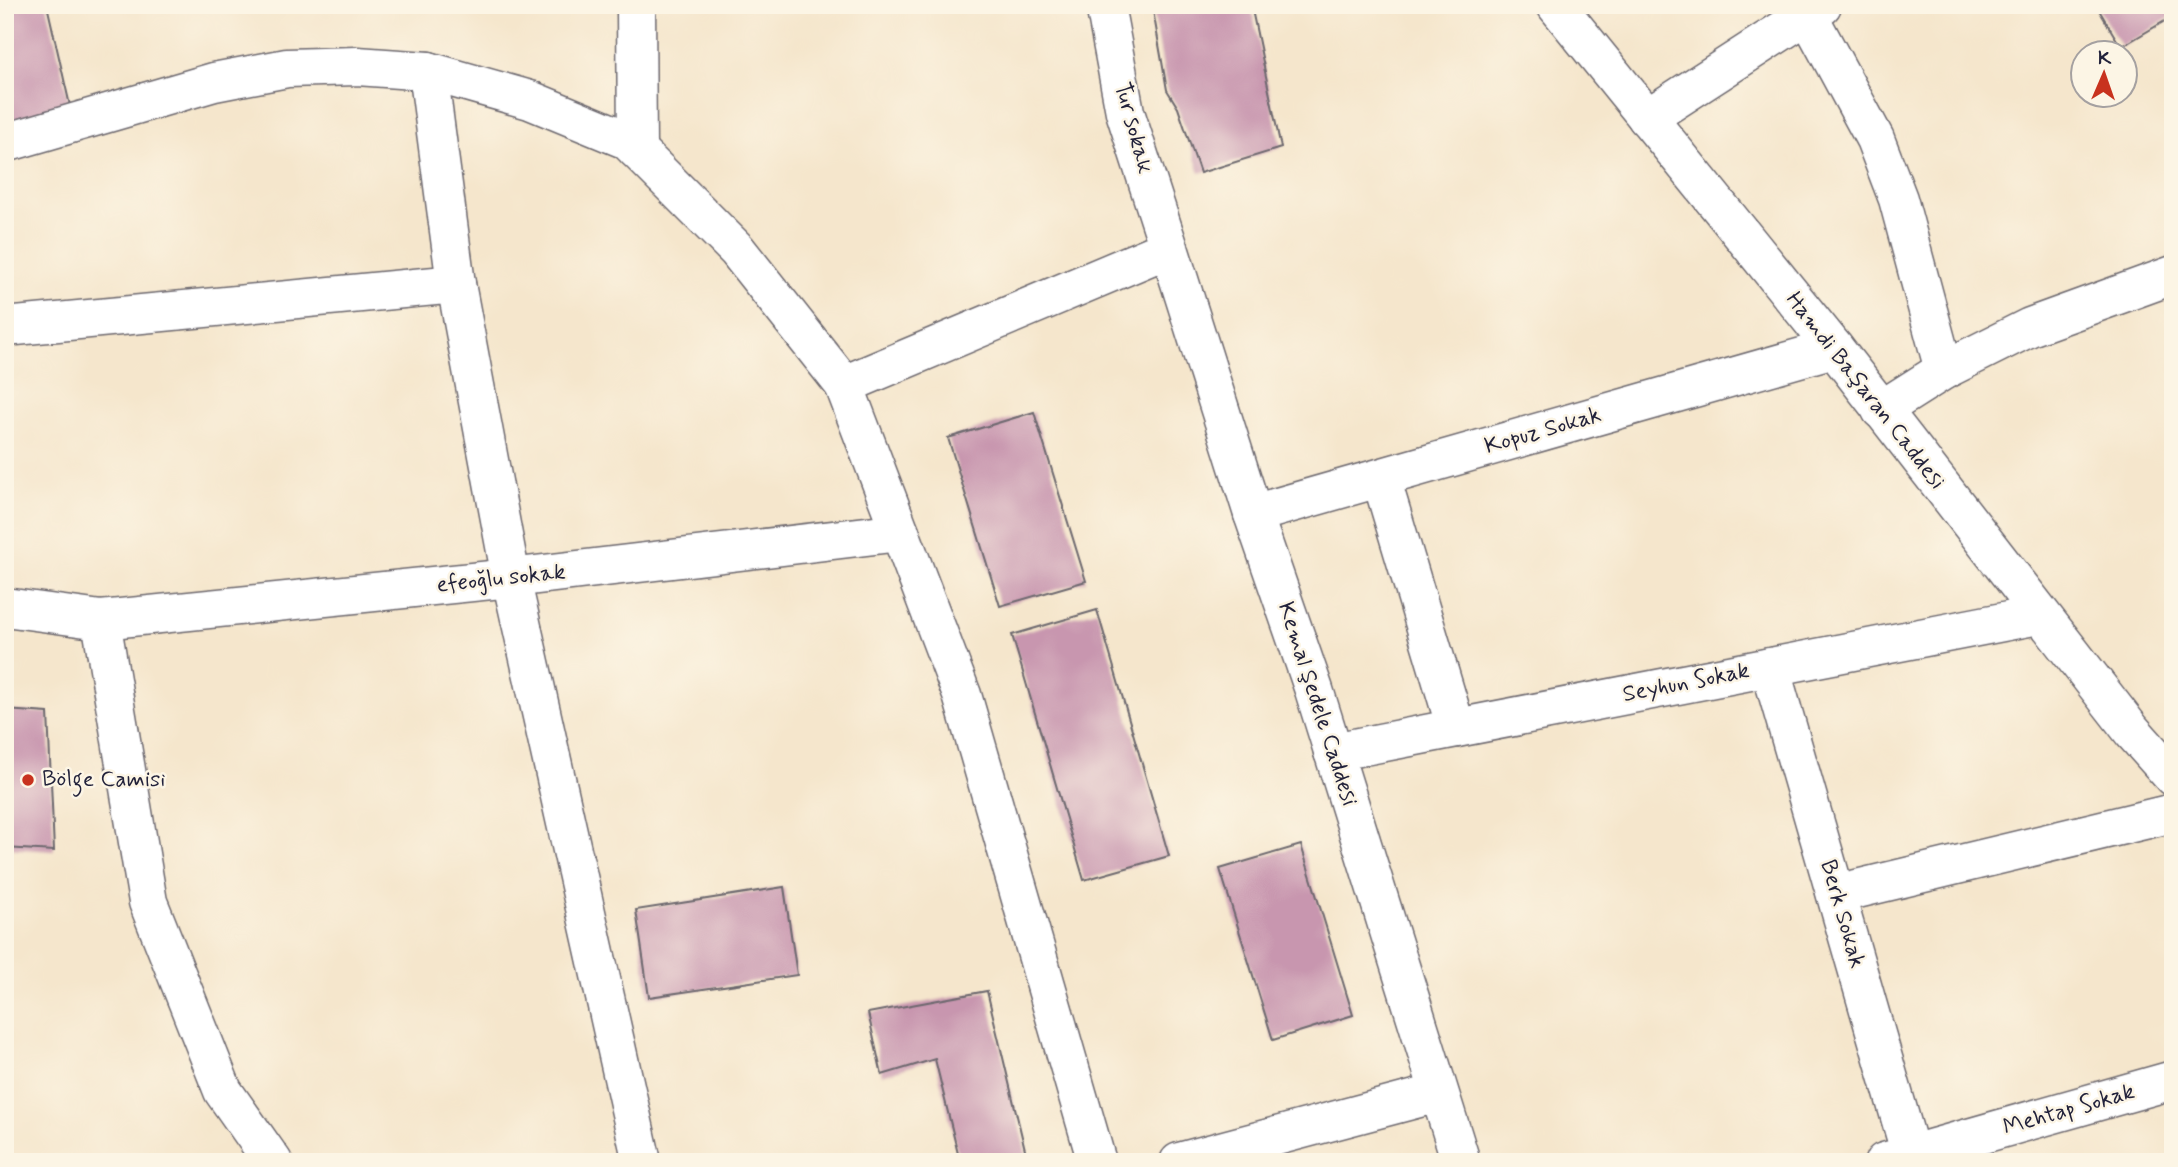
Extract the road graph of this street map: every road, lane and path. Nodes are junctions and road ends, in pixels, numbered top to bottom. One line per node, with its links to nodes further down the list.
1 (636, 5): 8 (street)
2 (1105, 5): 9 (street, Tur sokak)
3 (1556, 5): 6 (street, Hamdi Başaran Caddesi)
4 (1815, 10): 6 (street); 14 (street)
5 (428, 71): 7 (street); 8 (street); 11 (street)
6 (1647, 118): 13 (street, Hamdi Başaran Caddesi)
7 (5, 143)
8 (637, 150): 15 (street)
9 (1169, 248): 15 (street); 18 (street, Kemal Şedele Caddesi)
10 (2173, 275): 14 (street)
11 (456, 284): 12 (street); 20 (street)
12 (5, 327)
13 (1833, 348): 16 (street, Hamdi Başaran Caddesi); 17 (street, Kopuz Sokak)
14 (1944, 370): 16 (street)
15 (844, 385): 19 (street)
16 (1881, 410): 22 (street, Hamdi Başaran Caddesi)
17 (1381, 478): 18 (street, Kopuz Sokak); 25 (street)
18 (1253, 514): 26 (street, Kemal Şedele Caddesi)
19 (900, 532): 20 (street, efeoğlu sokak); 35 (street)
20 (511, 579): 23 (street, efeoğlu sokak); 34 (street)
21 (5, 607): 23 (street)
22 (2039, 615): 24 (street, Seyhun Sokak); 27 (street, Hamdi Başaran Caddesi)
23 (101, 620): 33 (street)
24 (1770, 667): 25 (street, Seyhun Sokak); 29 (street, Berk Sokak)
25 (1456, 728): 26 (street, Seyhun Sokak)
26 (1333, 752): 31 (street, Kemal Şedele Caddesi)
27 (2173, 777)
28 (2173, 813): 29 (street)
29 (1836, 894): 32 (street, Berk Sokak)
30 (2173, 1080): 32 (street, Mehtap Sokak)
31 (1438, 1093): 36 (street); 37 (street, Kemal Şedele Caddesi)
32 (1902, 1159)
33 (273, 1162)
34 (642, 1162)
35 (1097, 1162)
36 (1179, 1162)
37 (1461, 1162)

